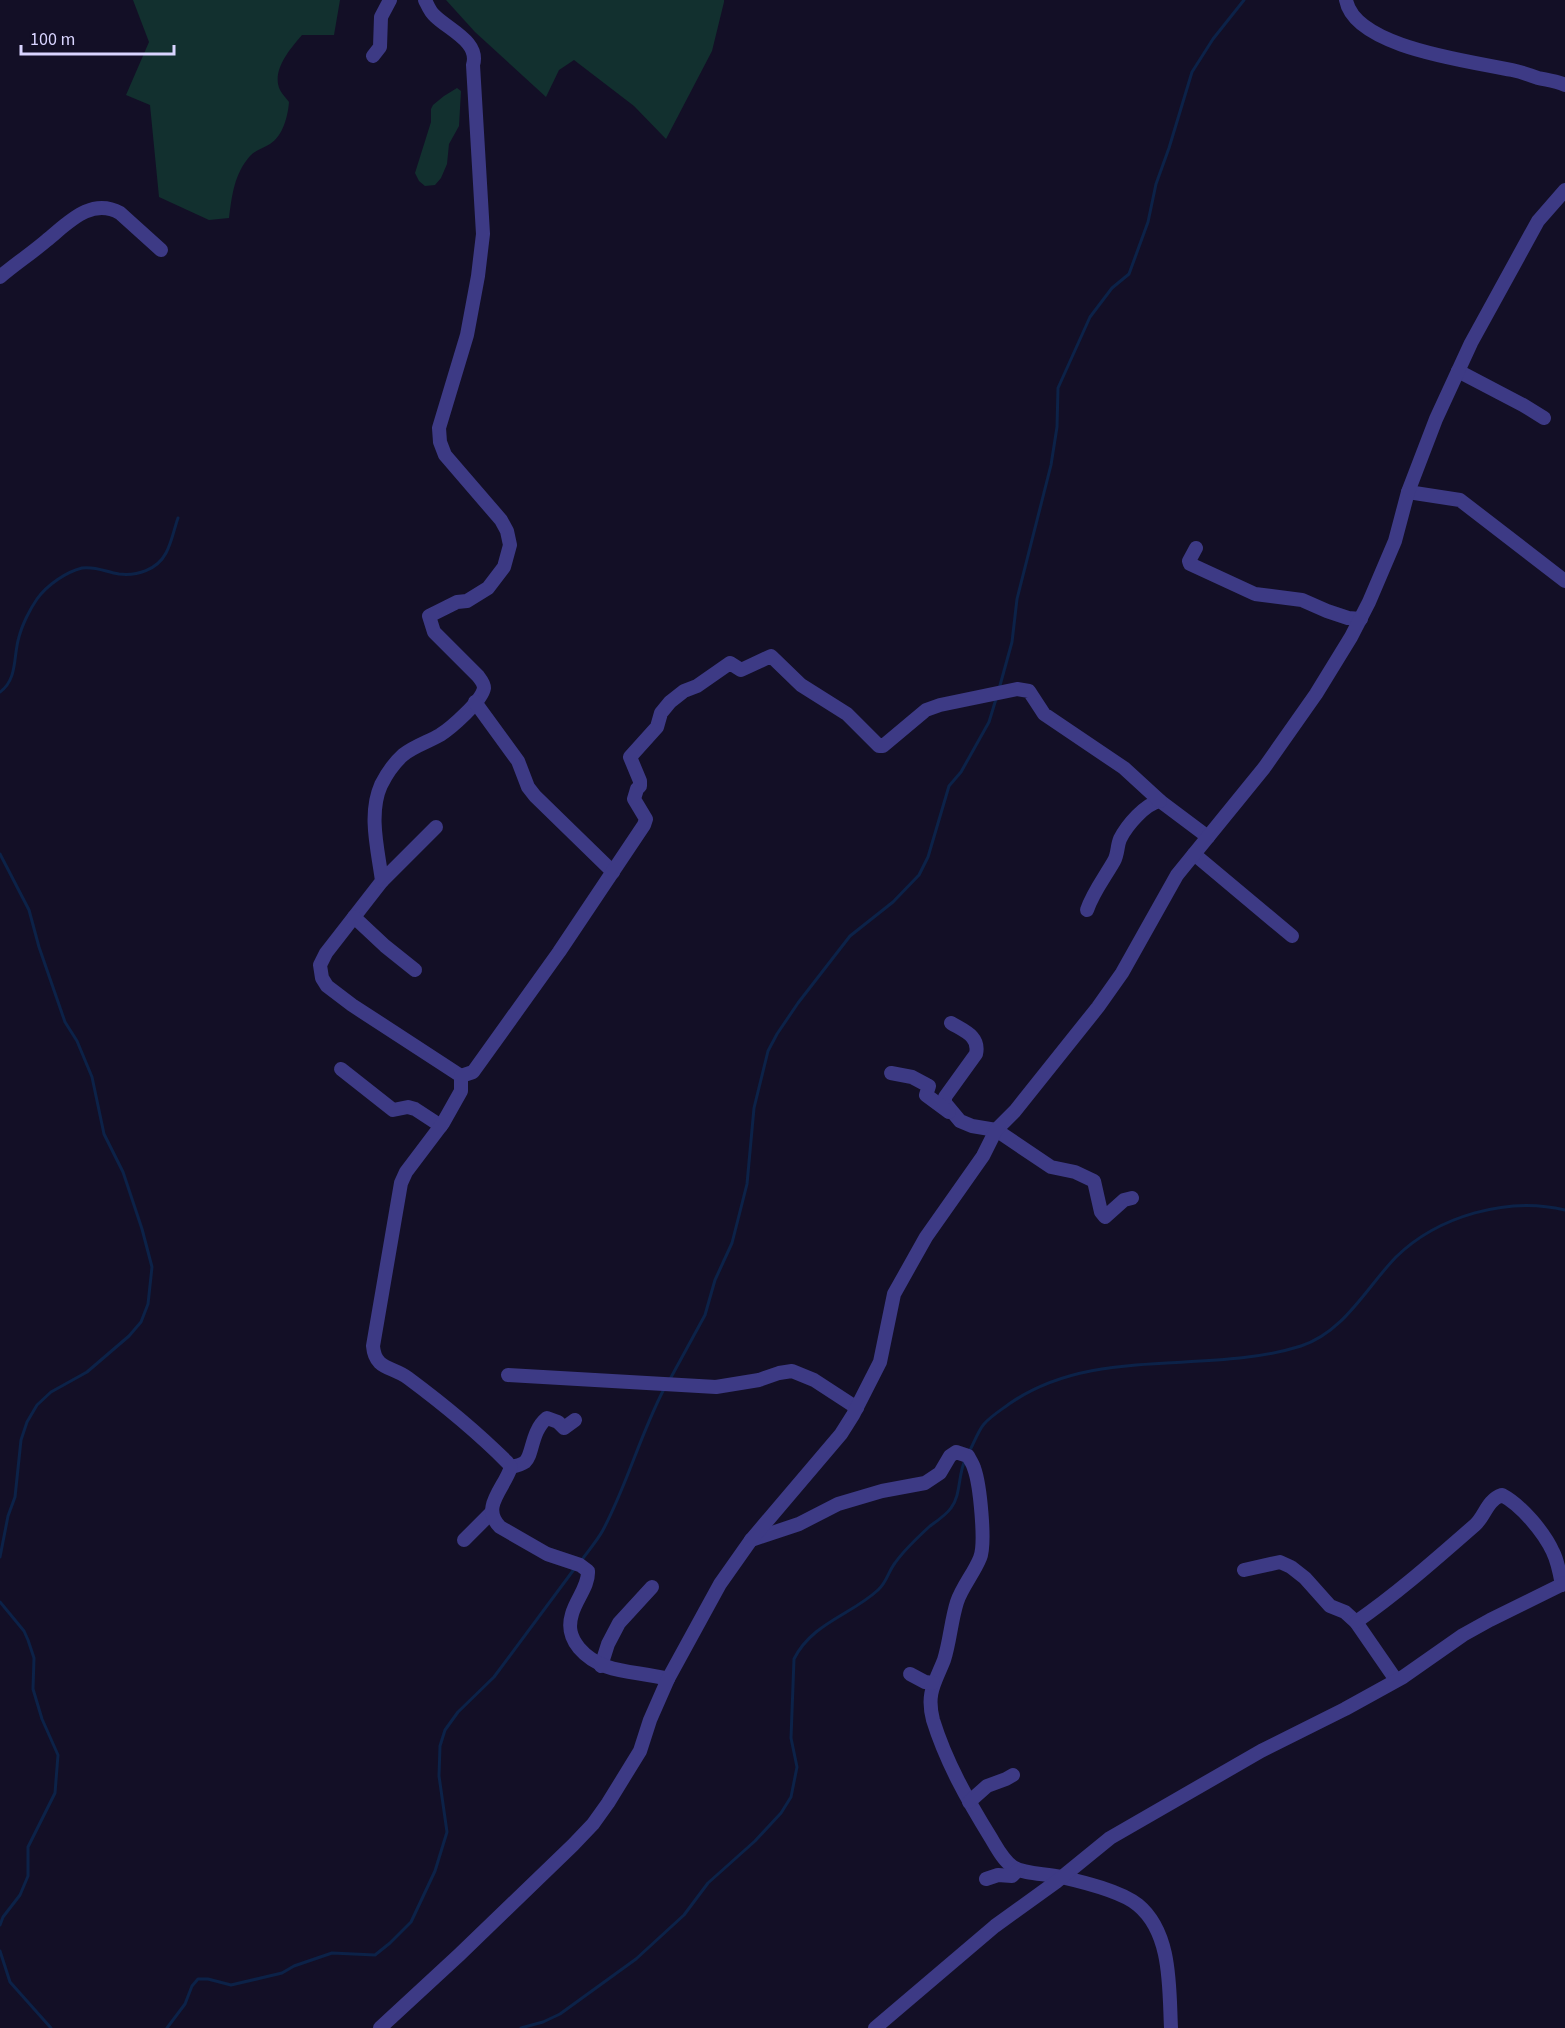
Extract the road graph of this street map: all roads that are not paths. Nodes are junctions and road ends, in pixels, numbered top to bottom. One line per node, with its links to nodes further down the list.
1 (390, 0): 4 (street)
2 (425, 0): 15 (street)
3 (1346, 0): 5 (street)
4 (374, 56)
5 (1565, 85)
6 (1565, 190): 9 (street)
7 (160, 250): 8 (street)
8 (0, 277)
9 (1458, 371): 10 (street); 11 (street)
10 (1544, 418)
11 (1408, 492): 13 (street); 14 (street)
12 (1196, 549): 14 (street)
13 (1565, 581)
14 (1361, 619): 18 (street)
15 (475, 702): 20 (street); 21 (street)
16 (1160, 801): 18 (street); 20 (street); 22 (street)
17 (436, 827): 21 (street)
18 (1208, 837): 19 (street)
19 (1194, 854): 24 (street); 32 (street)
20 (613, 872): 29 (street)
21 (382, 880): 23 (street)
22 (1087, 910)
23 (354, 917): 25 (street); 29 (street)
24 (1292, 936)
25 (415, 970)
26 (951, 1023): 30 (street)
27 (341, 1069): 31 (street)
28 (891, 1073): 30 (street)
29 (461, 1076): 31 (street)
30 (960, 1120): 32 (street)
31 (441, 1126): 37 (street)
32 (996, 1130): 33 (street); 35 (street)
33 (1132, 1198)
34 (508, 1375): 35 (street)
35 (857, 1408): 40 (street)
36 (575, 1420): 37 (street)
37 (511, 1467): 38 (street)
38 (491, 1514): 39 (street); 45 (street)
39 (464, 1540)
40 (751, 1540): 47 (street); 49 (street)
41 (1244, 1570): 44 (street)
42 (1563, 1584): 44 (street); 48 (street)
43 (652, 1587): 45 (street)
44 (1356, 1622): 48 (street)
45 (601, 1666): 47 (street)
46 (910, 1674): 49 (street)
47 (668, 1679): 55 (street)
48 (1396, 1680): 53 (street)
49 (933, 1683): 51 (street)
50 (1013, 1775): 51 (street)
51 (969, 1802): 52 (street)
52 (1018, 1870): 53 (street); 54 (street)
53 (1062, 1877): 56 (street); 57 (street)
54 (986, 1880)
55 (380, 2028)
56 (875, 2028)
57 (1171, 2028)

